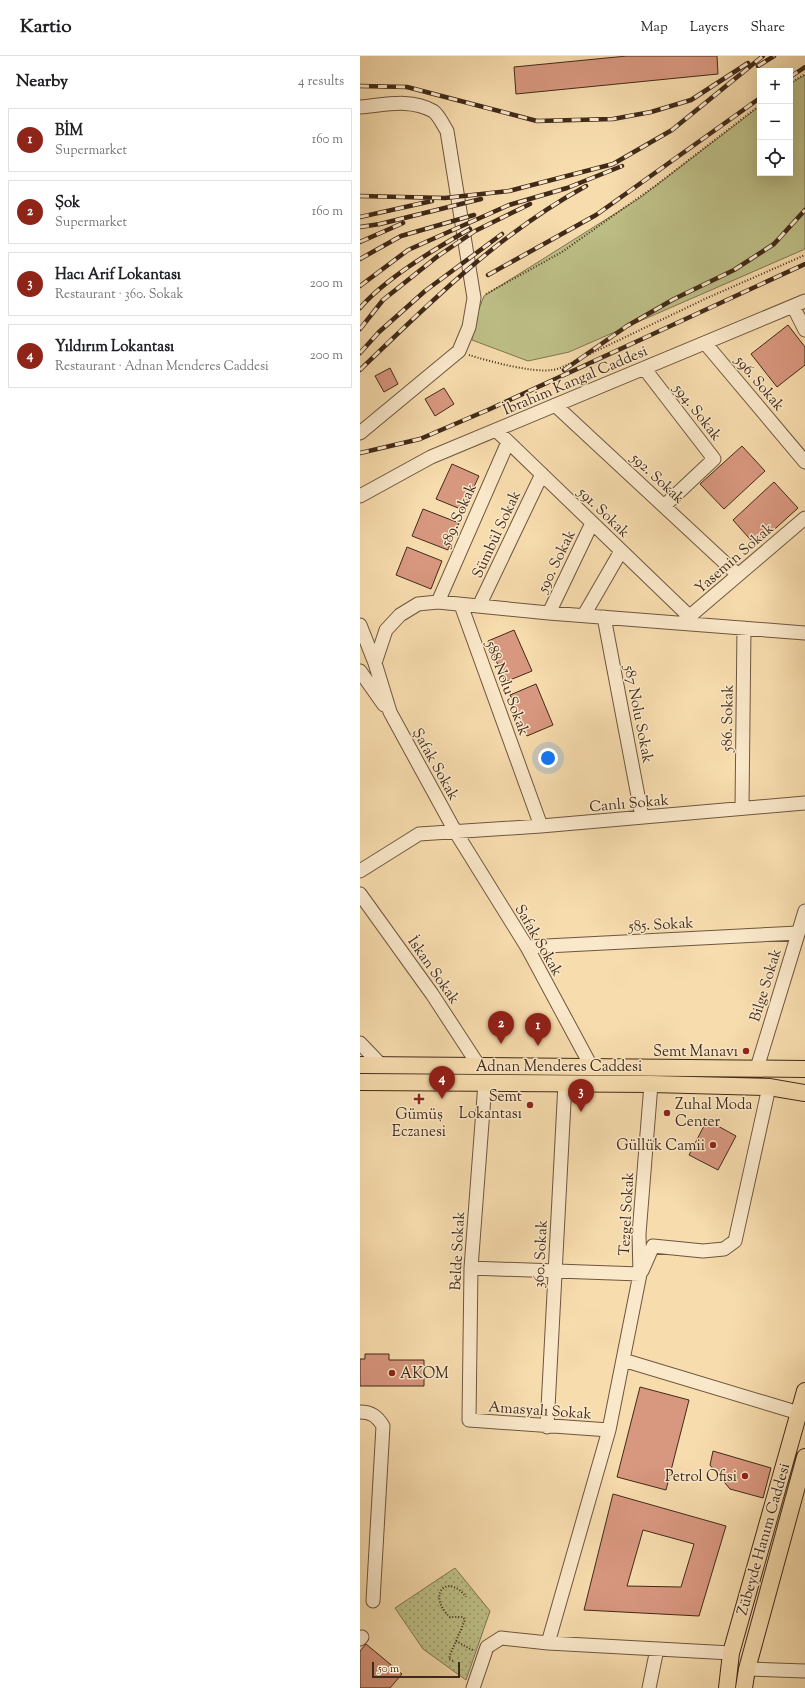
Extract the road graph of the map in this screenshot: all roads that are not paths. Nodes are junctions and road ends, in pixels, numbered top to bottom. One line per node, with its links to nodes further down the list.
1 (360, 107): 9 (street)
2 (805, 301): 3 (street, İbrahim Kangal Caddesi)
3 (793, 306): 4 (street); 5 (street, İbrahim Kangal Caddesi)
4 (805, 330)
5 (705, 343): 6 (street, İbrahim Kangal Caddesi); 11 (street, 596. Sokak)
6 (644, 368): 7 (street, İbrahim Kangal Caddesi); 14 (street, 594. Sokak)
7 (555, 405): 8 (street, İbrahim Kangal Caddesi); 14 (street, 592. Sokak)
8 (496, 430): 10 (street, 591. Sokak); 13 (street, İbrahim Kangal Caddesi)
9 (360, 433)
10 (508, 442): 12 (street, 591. Sokak); 19 (street, 589. Sokak)
11 (805, 462)
12 (542, 474): 16 (street, 591. Sokak); 21 (street, Sümbül Sokak)
13 (360, 496)
14 (664, 506): 18 (street, 592. Sokak)
15 (805, 518): 18 (street, Yasemin Sokak)
16 (592, 523): 17 (street, 591. Sokak); 22 (street, 590. Sokak)
17 (621, 551): 23 (street); 25 (street, 591. Sokak)
18 (738, 575): 25 (street, Yasemin Sokak)
19 (438, 602): 20 (street); 29 (street)
20 (461, 605): 21 (street); 35 (street, 588 Nolu Sokak)
21 (479, 606): 22 (street)
22 (549, 613): 23 (street)
23 (584, 615): 24 (street)
24 (604, 617): 25 (street); 34 (street, 587 Nolu Sokak)
25 (686, 620): 27 (street)
26 (360, 625): 29 (street, Şafak Sokak)
27 (744, 628): 28 (street); 33 (street, 586. Sokak)
28 (805, 633)
29 (375, 662): 31 (street, Şafak Sokak)
30 (360, 671): 31 (street, Şafak Sokak)
31 (390, 712): 36 (street, Şafak Sokak)
32 (805, 803): 33 (street, Canlı Sokak)
33 (742, 808): 34 (street, Canlı Sokak)
34 (642, 817): 35 (street, Canlı Sokak)
35 (541, 826): 36 (street, Canlı Sokak)
36 (455, 831): 37 (street, Canlı Sokak); 41 (street, Safak Sokak)
37 (360, 872)
38 (360, 894): 45 (street, İskan Sokak)
39 (805, 912): 40 (street, Bilge Sokak)
40 (798, 933): 41 (street, 585. Sokak); 47 (street, Bilge Sokak)
41 (527, 947): 46 (street, Safak Sokak)
42 (360, 1043): 44 (street)
43 (360, 1065): 44 (main road, Adnan Menderes Caddesi)
44 (381, 1065): 45 (main road, Adnan Menderes Caddesi)
45 (480, 1066): 46 (main road, Adnan Menderes Caddesi)
46 (591, 1066): 47 (main road, Adnan Menderes Caddesi)
47 (757, 1068): 48 (main road, Adnan Menderes Caddesi)
48 (805, 1069)
49 (360, 1082): 50 (main road, Adnan Menderes Caddesi)
50 (485, 1083): 51 (main road, Adnan Menderes Caddesi); 55 (street, Belde Sokak)
51 (565, 1083): 52 (main road, Adnan Menderes Caddesi); 56 (street, 360. Sokak)
52 (651, 1084): 53 (main road, Adnan Menderes Caddesi); 57 (street, Tezgel Sokak)
53 (768, 1087): 54 (main road, Adnan Menderes Caddesi); 57 (street)
54 (805, 1093)
55 (471, 1268): 56 (street); 62 (street, Belde Sokak)
56 (555, 1271): 57 (street); 63 (street, 360. Sokak)
57 (640, 1274): 58 (street)
58 (623, 1360): 61 (street); 64 (street)
59 (805, 1391): 61 (main road, Zübeyde Hanım Caddesi)
60 (360, 1412): 66 (street)
61 (798, 1413): 69 (main road, Zübeyde Hanım Caddesi)
62 (469, 1420): 63 (street, Amasyalı Sokak)
63 (547, 1427): 64 (street, Amasyalı Sokak)
64 (609, 1430): 67 (street)
65 (805, 1457): 70 (main road, Zübeyde Hanım Caddesi)
66 (373, 1601)
67 (548, 1643): 68 (street); 72 (street)
68 (657, 1649): 69 (street); 73 (street)
69 (731, 1653): 74 (main road, Zübeyde Hanım Caddesi)
70 (747, 1668): 71 (street); 75 (main road, Zübeyde Hanım Caddesi)
71 (805, 1671)
72 (473, 1688)
73 (649, 1688)
74 (727, 1688)
75 (744, 1688)

